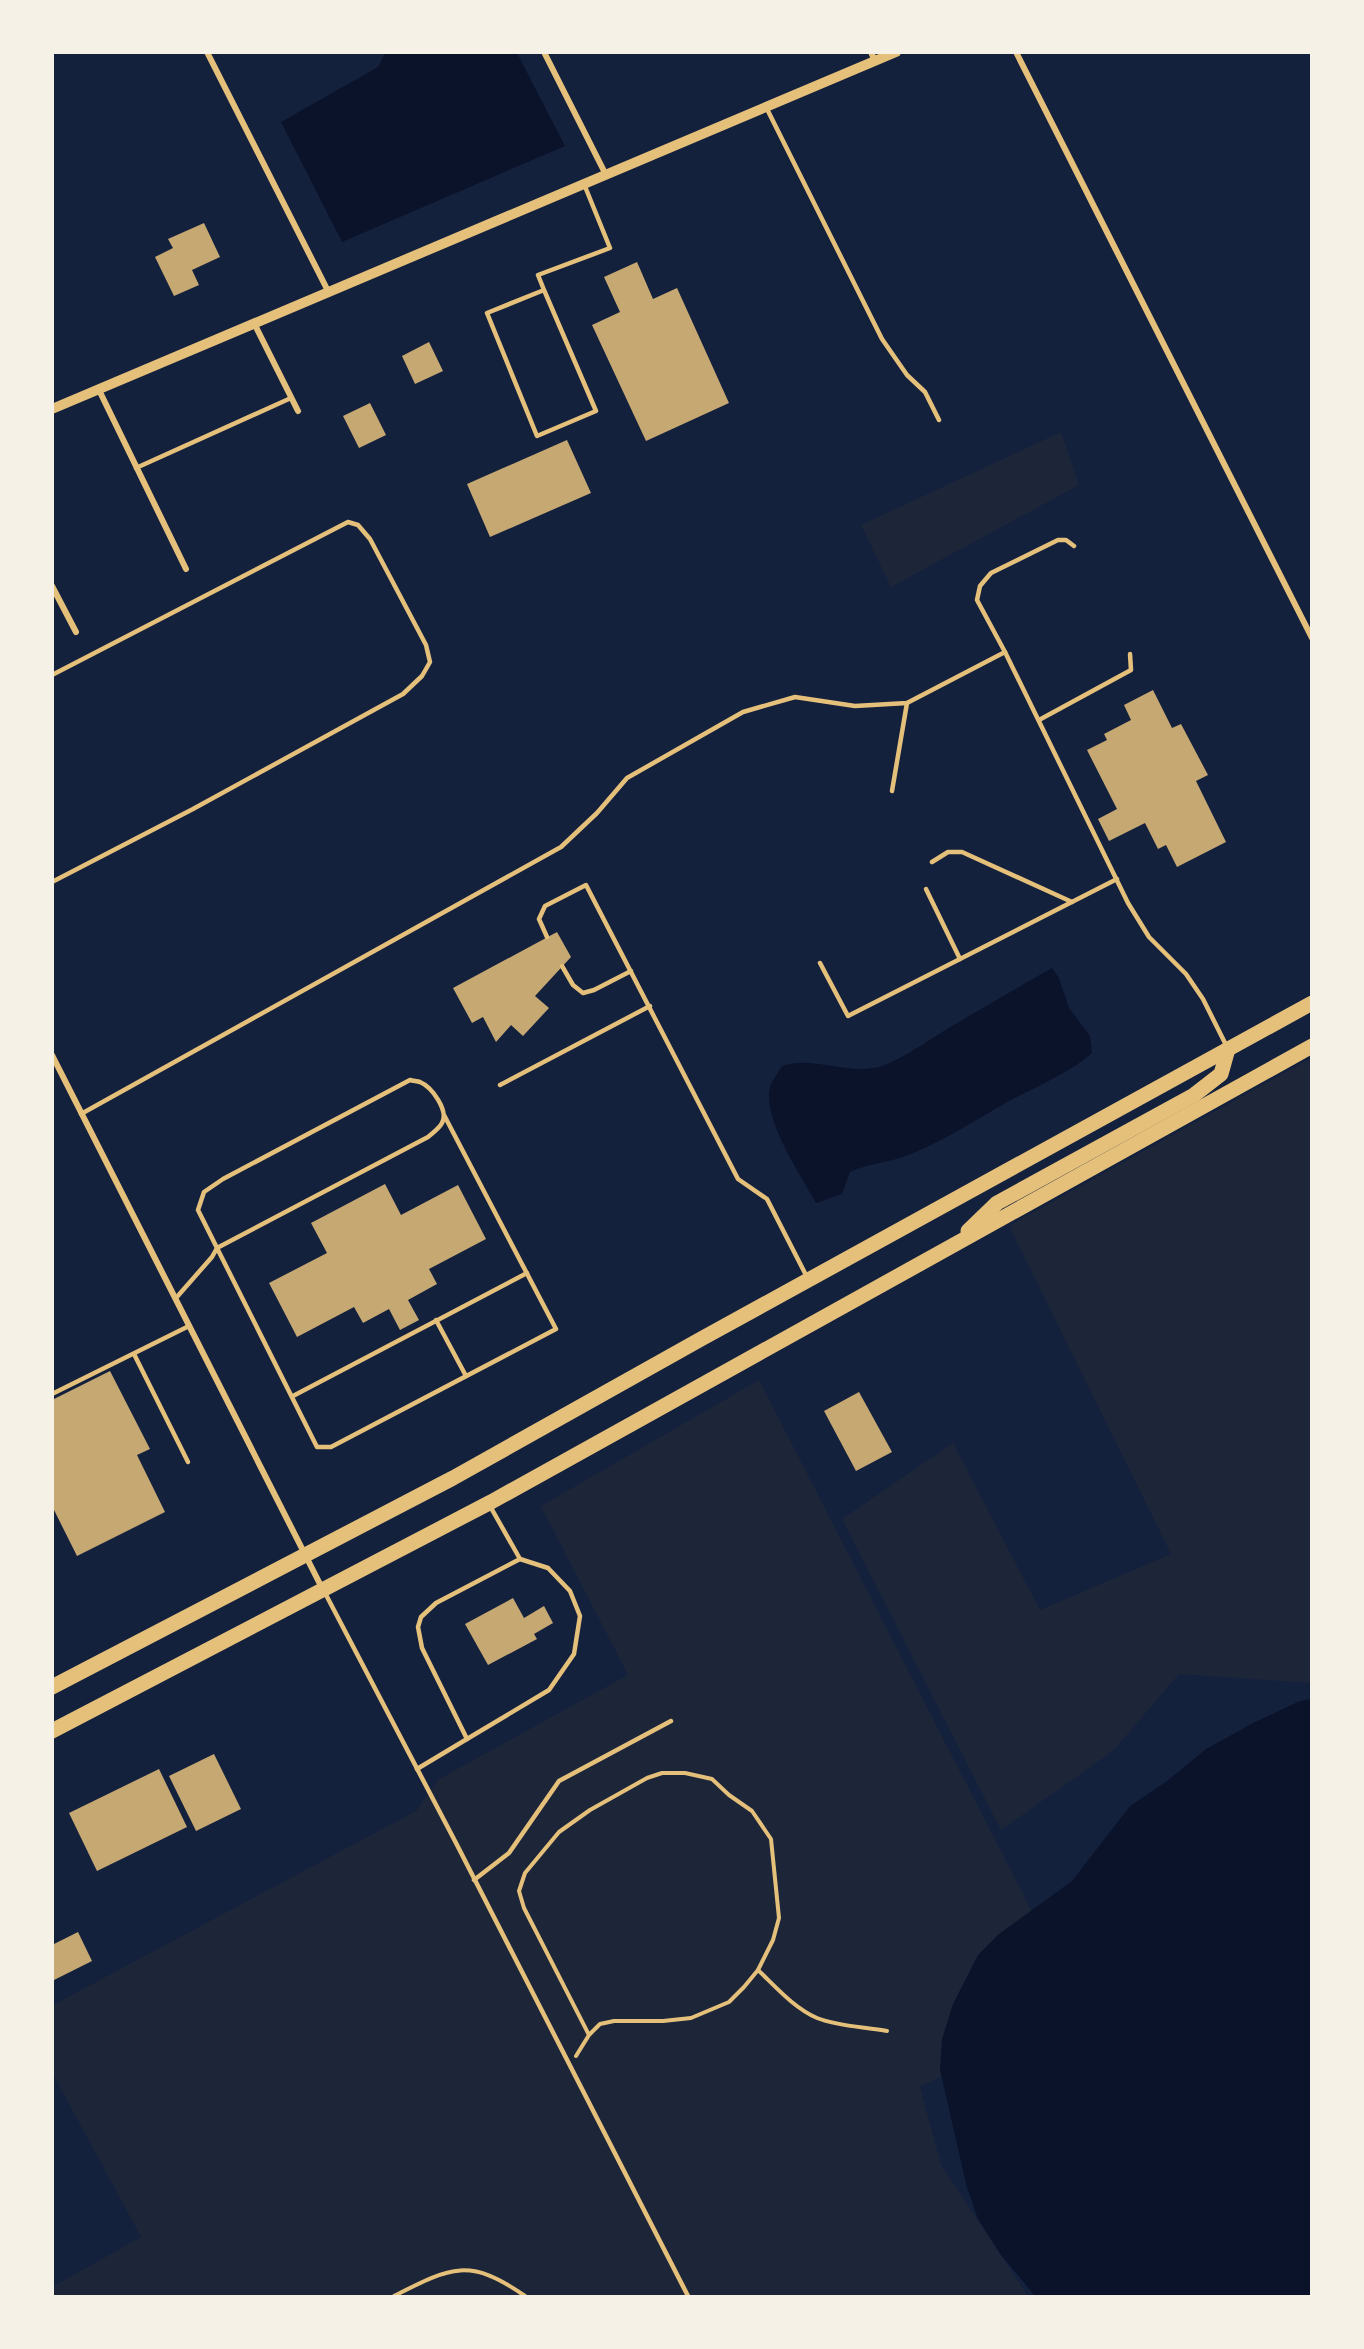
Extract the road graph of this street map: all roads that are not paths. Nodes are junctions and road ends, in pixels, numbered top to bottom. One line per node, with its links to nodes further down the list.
1 (207, 52): 10 (street)
2 (544, 52): 7 (street)
3 (896, 52): 5 (street)
4 (1016, 52): 22 (street)
5 (873, 57): 6 (street)
6 (766, 107): 7 (street); 16 (lane)
7 (606, 175): 8 (street)
8 (584, 184): 9 (lane); 10 (street)
9 (544, 290): 9 (lane)
10 (330, 293): 11 (street)
11 (255, 325): 12 (street); 13 (street)
12 (99, 390): 14 (street); 17 (street)
13 (291, 398): 15 (street); 17 (lane)
14 (53, 408)
15 (298, 411)
16 (939, 420)
17 (136, 468): 19 (street)
18 (1074, 546): 23 (lane)
19 (186, 570)
20 (52, 586): 21 (street)
21 (76, 632)
22 (1311, 638)
23 (1005, 652): 26 (lane); 27 (lane)
24 (1130, 654): 27 (lane)
25 (52, 675): 31 (lane)
26 (907, 703): 28 (lane); 45 (lane)
27 (1039, 720): 30 (lane)
28 (892, 791)
29 (932, 861): 33 (lane)
30 (1117, 879): 33 (lane); 42 (lane)
31 (52, 882)
32 (926, 889): 35 (lane)
33 (1072, 902): 35 (lane)
34 (547, 937): 38 (lane)
35 (960, 959): 36 (lane)
36 (820, 963)
37 (562, 966): 38 (lane)
38 (631, 971): 40 (lane)
39 (1311, 1003): 42 (main road)
40 (650, 1006): 44 (lane); 50 (lane)
41 (1311, 1046): 47 (main road)
42 (1228, 1049): 47 (main road); 50 (main road)
43 (52, 1055): 45 (street)
44 (500, 1085)
45 (81, 1114): 51 (street)
46 (444, 1115): 48 (lane); 48 (lane); 49 (lane)
47 (953, 1245): 59 (main road)
48 (217, 1248): 51 (lane); 57 (lane)
49 (527, 1273): 52 (lane); 55 (lane)
50 (809, 1281): 60 (main road)
51 (176, 1298): 53 (street)
52 (436, 1320): 55 (lane); 57 (lane)
53 (189, 1326): 54 (lane); 60 (street)
54 (134, 1354): 56 (lane); 58 (lane)
55 (466, 1376): 57 (lane)
56 (52, 1394)
57 (292, 1396)
58 (188, 1462)
59 (488, 1504): 61 (lane); 62 (main road)
60 (305, 1557): 62 (street); 63 (main road)
61 (520, 1559): 66 (lane); 66 (lane)
62 (324, 1591): 65 (main road); 67 (lane)
63 (52, 1687)
64 (671, 1721): 68 (lane)
65 (52, 1731)
66 (467, 1739): 67 (lane)
67 (417, 1768): 68 (lane)
68 (474, 1880): 69 (lane)
69 (688, 2296)

